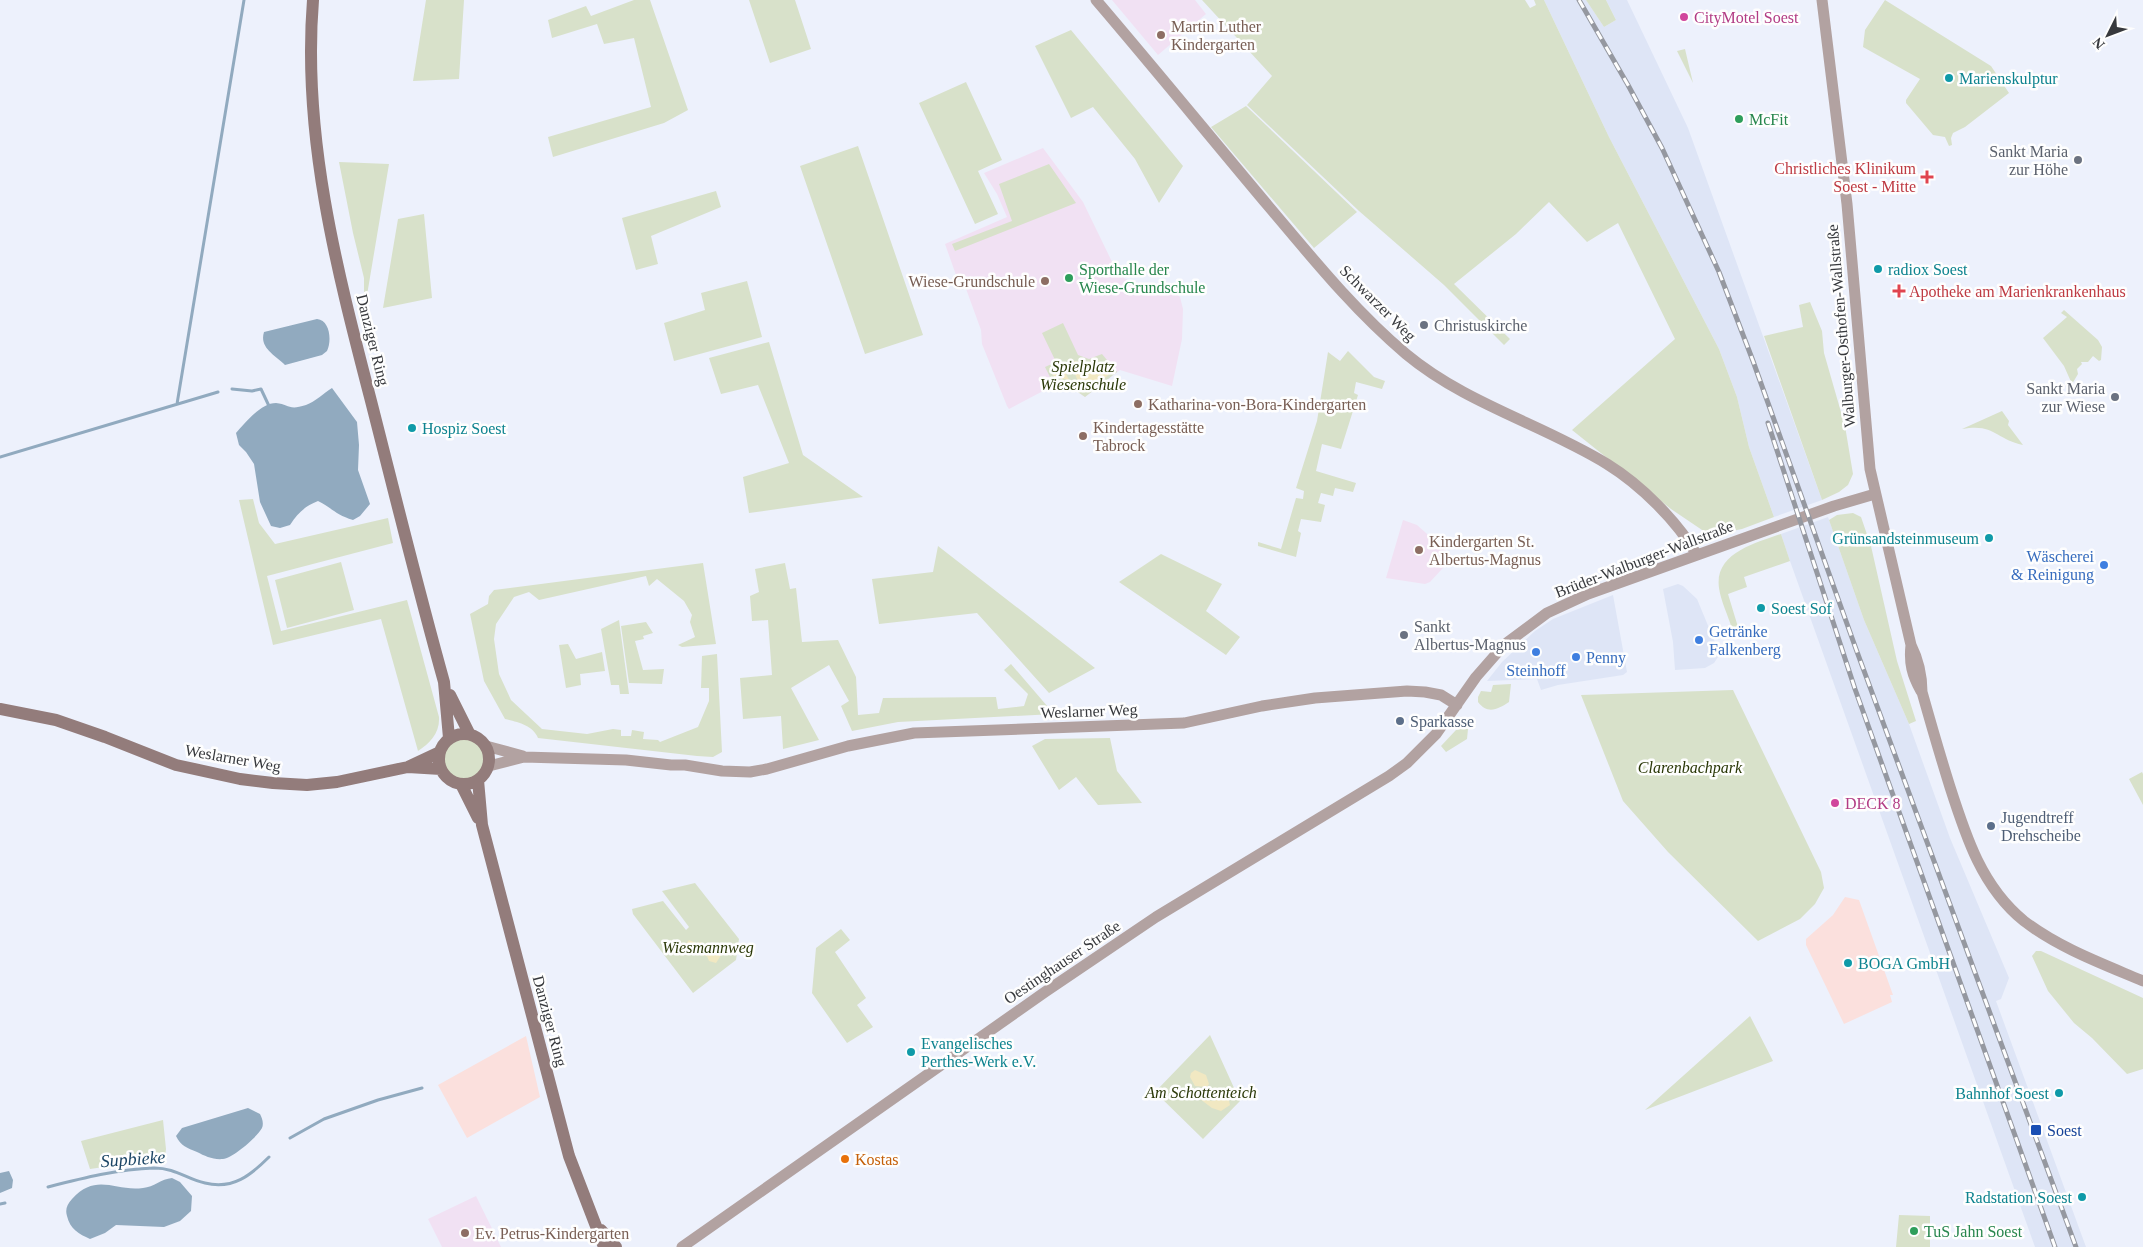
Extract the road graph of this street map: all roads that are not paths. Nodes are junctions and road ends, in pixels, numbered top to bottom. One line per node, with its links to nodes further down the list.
1 (313, 0): 6 (main road, Danziger Ring)
2 (1096, 0): 5 (street, Schwarzer Weg)
3 (1822, 0): 4 (street, Walburger-Osthofen-Wallstraße)
4 (1875, 494): 5 (street, Brüder-Walburger-Wallstraße); 20 (street, Walburger-Osthofen-Wallstraße)
5 (1698, 555): 7 (street, Brüder-Walburger-Wallstraße)
6 (444, 682): 9 (main road, Danziger Ring); 10 (main road, Danziger Ring)
7 (1458, 705): 13 (street, Weslarner Weg); 24 (street, Oestinghauser Straße)
8 (0, 709): 15 (main road, Weslarner Weg)
9 (469, 733): 10 (main road); 11 (main road)
10 (449, 738): 12 (main road)
11 (486, 746): 13 (street, Weslarner Weg); 14 (main road)
12 (440, 752): 15 (main road, Weslarner Weg); 16 (main road)
13 (524, 756): 14 (street, Weslarner Weg)
14 (489, 766): 17 (main road)
15 (408, 767): 16 (main road, Weslarner Weg)
16 (442, 770): 18 (main road)
17 (478, 780): 18 (main road); 19 (main road, Danziger Ring)
18 (461, 784): 19 (main road, Danziger Ring)
19 (482, 824): 21 (main road, Danziger Ring)
20 (2143, 981)
21 (594, 1222): 22 (main road, Danziger Ring); 23 (main road, Danziger Ring)
22 (604, 1247)
23 (616, 1247)
24 (682, 1247)

